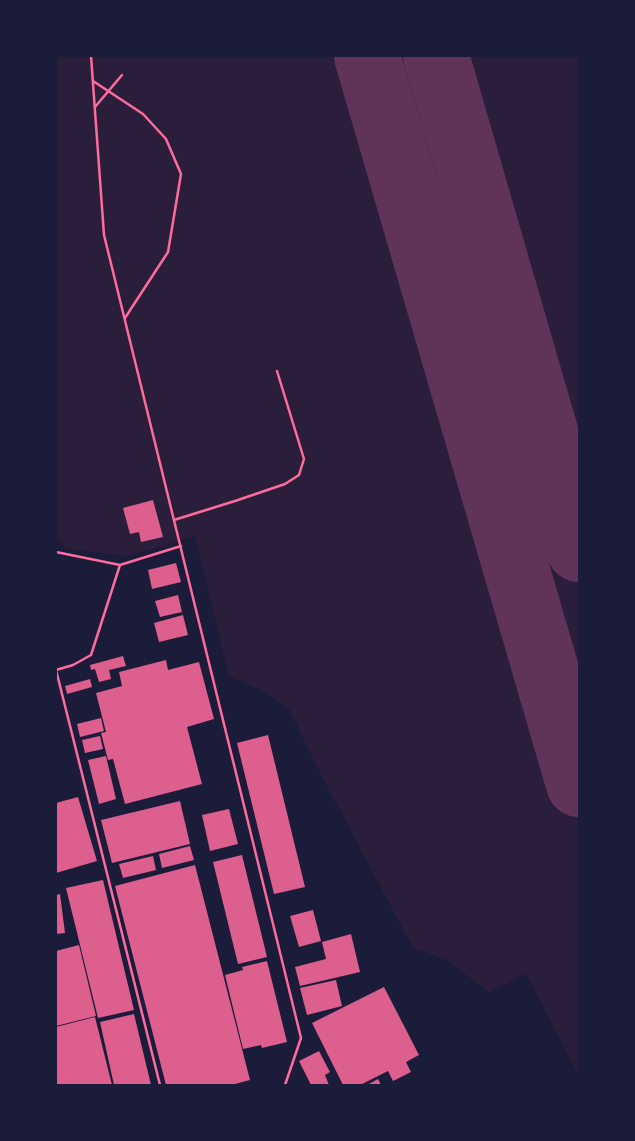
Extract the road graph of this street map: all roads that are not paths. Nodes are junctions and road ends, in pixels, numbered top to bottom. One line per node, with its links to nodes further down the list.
1 (91, 56): 3 (lane)
2 (122, 75): 4 (lane)
3 (92, 81): 4 (lane); 5 (lane)
4 (108, 92): 5 (lane); 6 (lane)
5 (95, 108): 6 (lane)
6 (125, 319): 8 (lane)
7 (277, 371): 8 (lane)
8 (174, 520): 9 (lane)
9 (181, 546): 11 (lane); 14 (lane)
10 (56, 552): 11 (lane)
11 (120, 565): 12 (lane)
12 (56, 670): 13 (lane)
13 (160, 1085)
14 (285, 1085)

